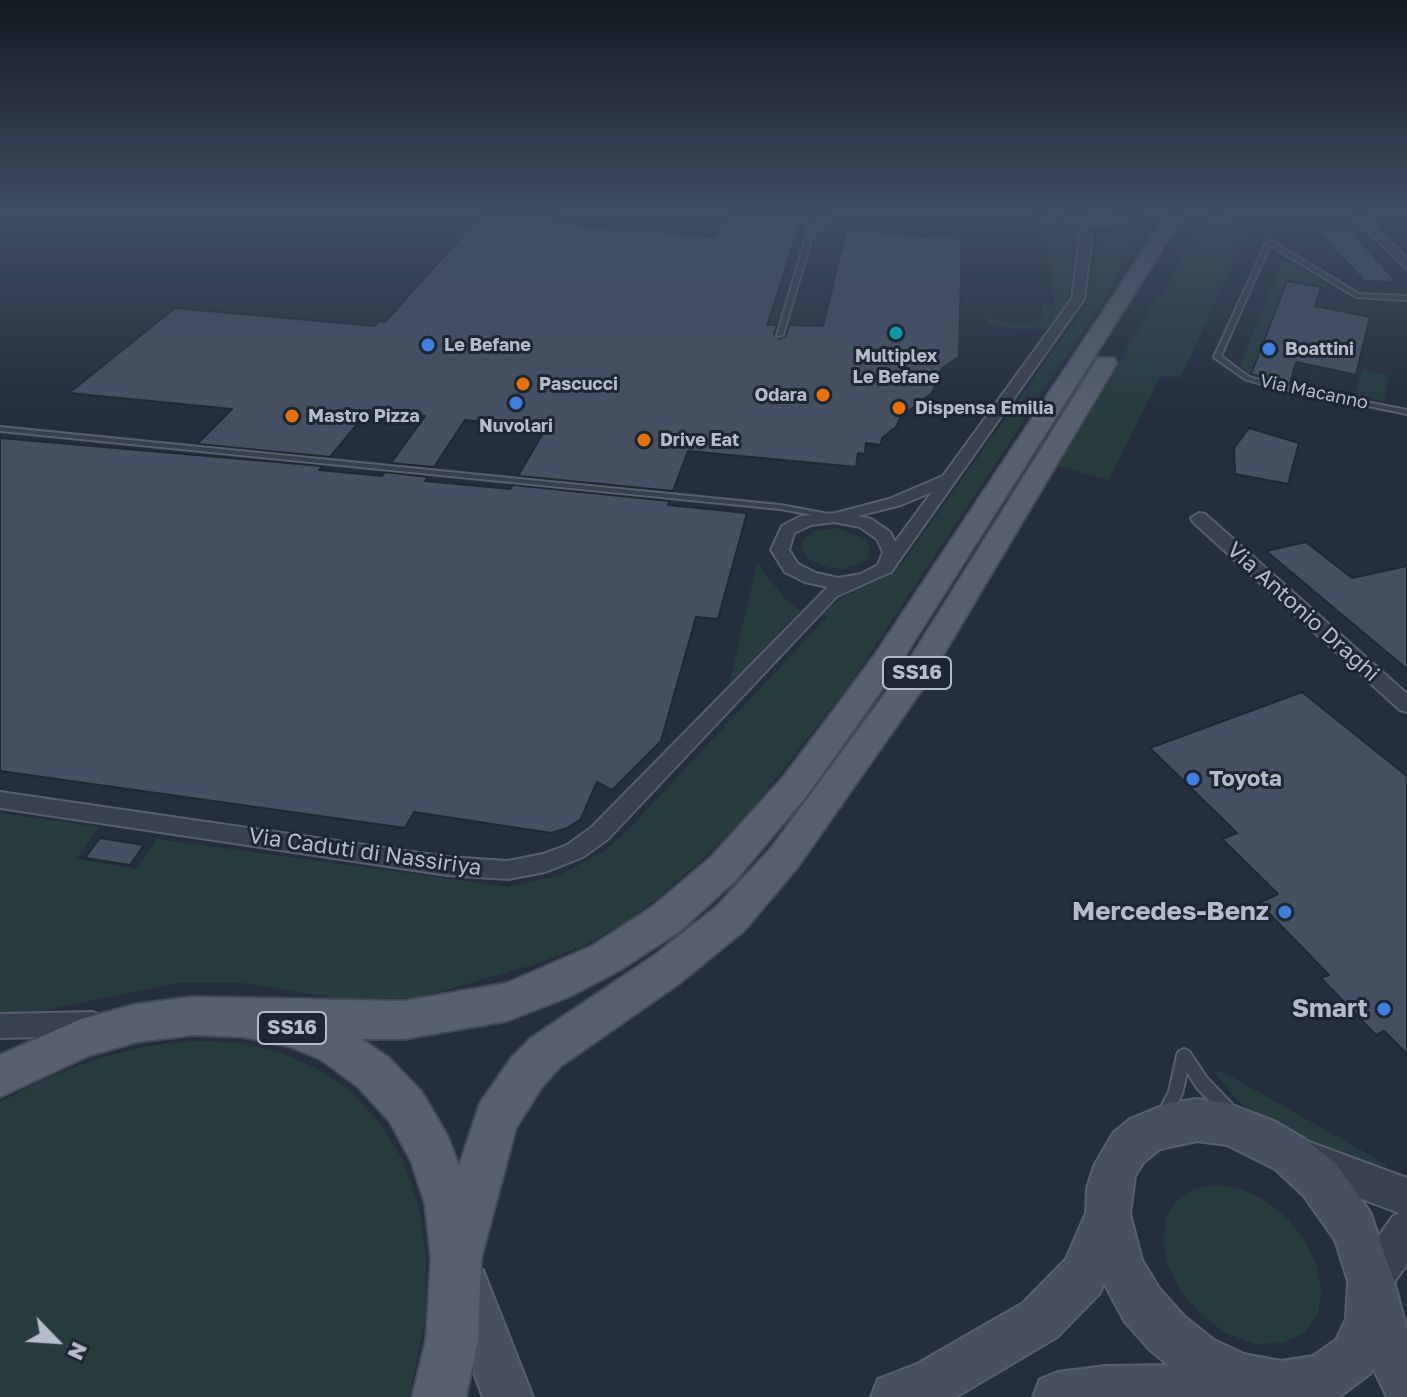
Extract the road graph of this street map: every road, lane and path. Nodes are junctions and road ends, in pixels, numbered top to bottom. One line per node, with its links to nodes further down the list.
1 (796, 280): 8 (lane)
2 (1080, 280): 11 (street, Via Caduti di Nassiriya)
3 (1134, 280): 18 (main road, SS16)
4 (1157, 280): 27 (main road, SS16)
5 (1252, 280): 9 (lane, Via Macanno)
6 (1332, 280): 7 (lane, Via Macanno)
7 (1407, 298)
8 (780, 335)
9 (1407, 412)
10 (0, 429): 12 (lane)
11 (948, 478): 12 (street, Via Caduti di Nassiriya); 14 (street, Via Caduti di Nassiriya)
12 (833, 517): 14 (street, Via Caduti di Nassiriya); 15 (street, Via Caduti di Nassiriya)
13 (1199, 518): 16 (street, Via Antonio Draghi)
14 (888, 564): 15 (street, Via Caduti di Nassiriya)
15 (859, 581): 17 (street, Via Caduti di Nassiriya)
16 (1407, 705)
17 (0, 800)
18 (243, 1018): 19 (main road, SS16); 27 (main road, SS16)
19 (137, 1023): 20 (street); 21 (main road, SS16)
20 (0, 1026)
21 (0, 1076)
22 (1145, 1134): 23 (main road); 23 (lane); 25 (main road)
23 (1275, 1145): 24 (street); 28 (main road)
24 (1407, 1197)
25 (1108, 1214): 30 (main road); 34 (main road)
26 (1407, 1230): 28 (street)
27 (456, 1259): 32 (main road, SS16); 33 (main road)
28 (1371, 1281): 29 (main road); 30 (main road)
29 (1407, 1384)
30 (1254, 1387): 31 (main road)
31 (1087, 1395)
32 (439, 1397)
33 (508, 1397)
34 (896, 1397)

